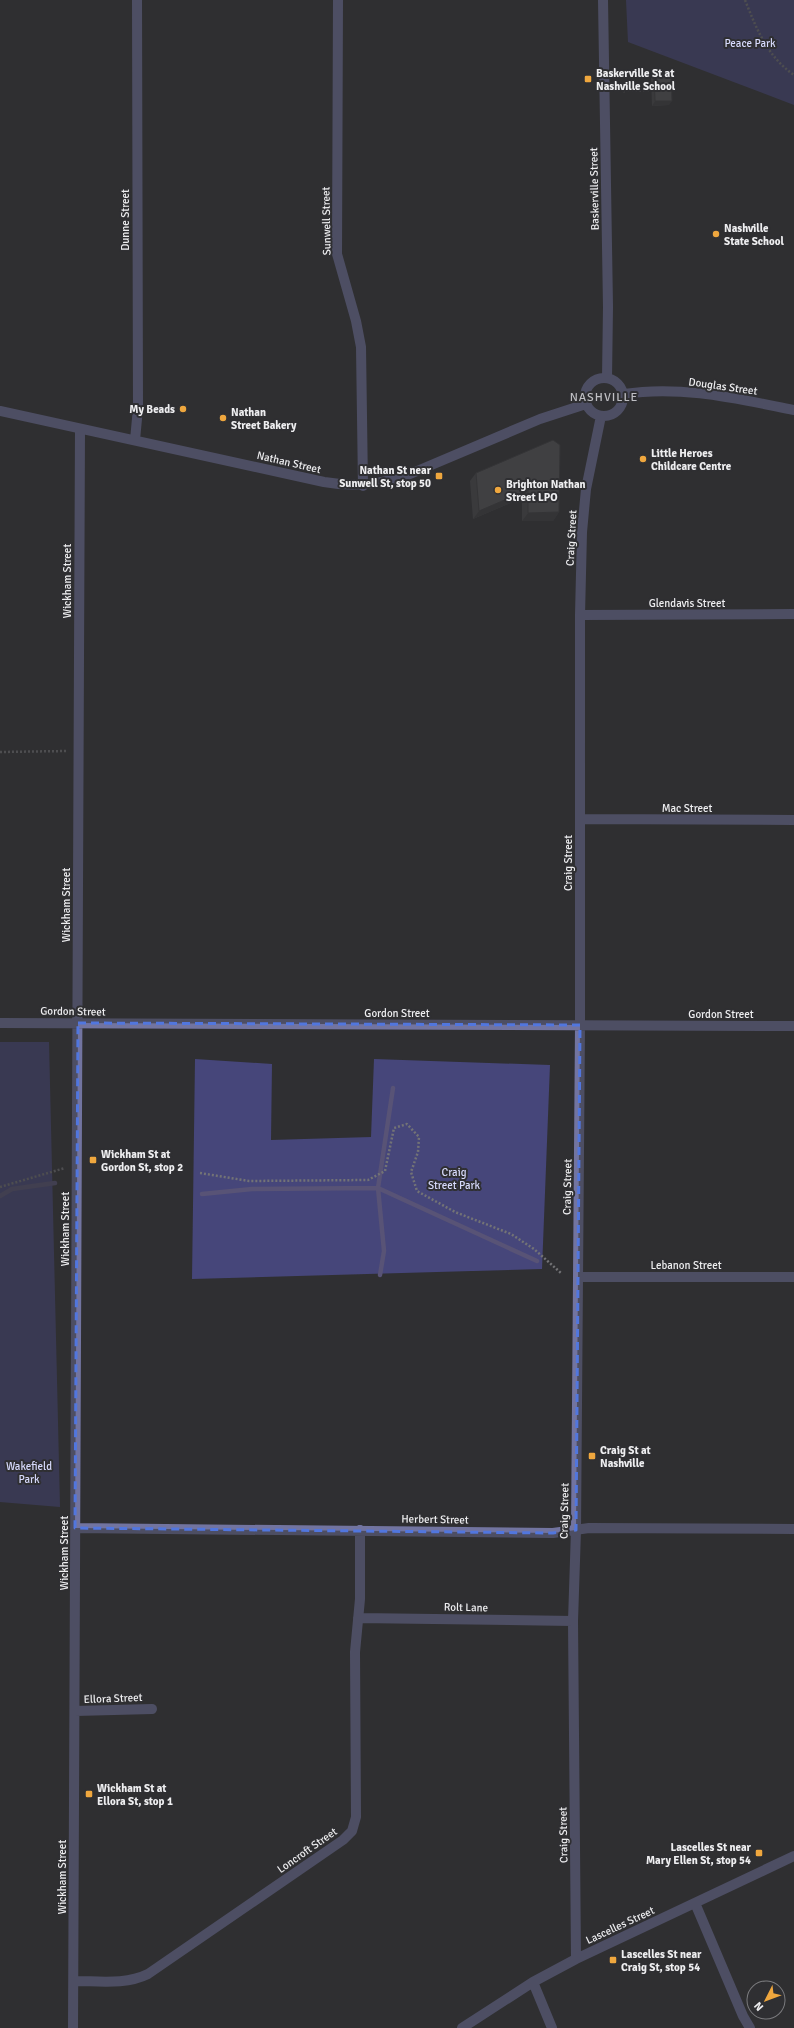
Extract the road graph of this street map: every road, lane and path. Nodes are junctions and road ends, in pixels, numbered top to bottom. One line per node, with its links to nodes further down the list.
1 (137, 0): 15 (street, Dunne Street)
2 (338, 0): 16 (street, Sunwell Street)
3 (603, 0): 8 (street, Baskerville Street)
4 (745, 0): 5 (path)
5 (794, 75)
6 (652, 90): 7 (path)
7 (623, 91)
8 (607, 378): 9 (street); 10 (street)
9 (624, 394): 11 (street, Douglas Street); 13 (street)
10 (586, 404): 13 (street); 16 (street, Nathan Street)
11 (794, 410)
12 (0, 411): 14 (street, Nathan Street)
13 (601, 416): 18 (street, Craig Street)
14 (80, 429): 15 (street, Nathan Street); 19 (street, Wickham Street)
15 (135, 440): 16 (street, Nathan Street)
16 (363, 486)
17 (794, 614): 18 (street, Glendavis Street)
18 (580, 615): 21 (street, Craig Street)
19 (78, 751): 20 (path); 24 (street, Wickham Street)
20 (0, 752)
21 (580, 819): 22 (street, Mac Street); 25 (street, Craig Street)
22 (794, 820)
23 (0, 1023): 24 (street, Gordon Street)
24 (78, 1023): 25 (street, Gordon Street); 27 (street, Wickham Street)
25 (580, 1025): 26 (street, Gordon Street); 31 (street, Craig Street)
26 (794, 1026)
27 (77, 1164): 29 (path); 33 (street, Wickham Street)
28 (200, 1173): 30 (path)
29 (0, 1187)
30 (561, 1273)
31 (578, 1277): 32 (street, Lebanon Street); 36 (street, Craig Street)
32 (794, 1277)
33 (76, 1528): 35 (street, Herbert Street); 40 (street, Wickham Street)
34 (794, 1529): 36 (street, Herbert Street)
35 (360, 1530): 36 (street, Herbert Street); 37 (street, Loncroft Street)
36 (576, 1530): 38 (street, Craig Street)
37 (358, 1618): 38 (street, Rolt Lane); 44 (street, Loncroft Street)
38 (573, 1621): 43 (street, Craig Street)
39 (152, 1709): 40 (street, Ellora Street)
40 (76, 1711): 44 (street, Wickham Street)
41 (794, 1856): 42 (street, Lascelles Street)
42 (695, 1903): 43 (street, Lascelles Street); 49 (street)
43 (576, 1959): 45 (street, Lascelles Street)
44 (74, 1981): 46 (street, Wickham Street)
45 (533, 1982): 47 (street, Lascelles Street); 48 (street)
46 (73, 2028)
47 (462, 2028)
48 (552, 2028)
49 (750, 2028)

